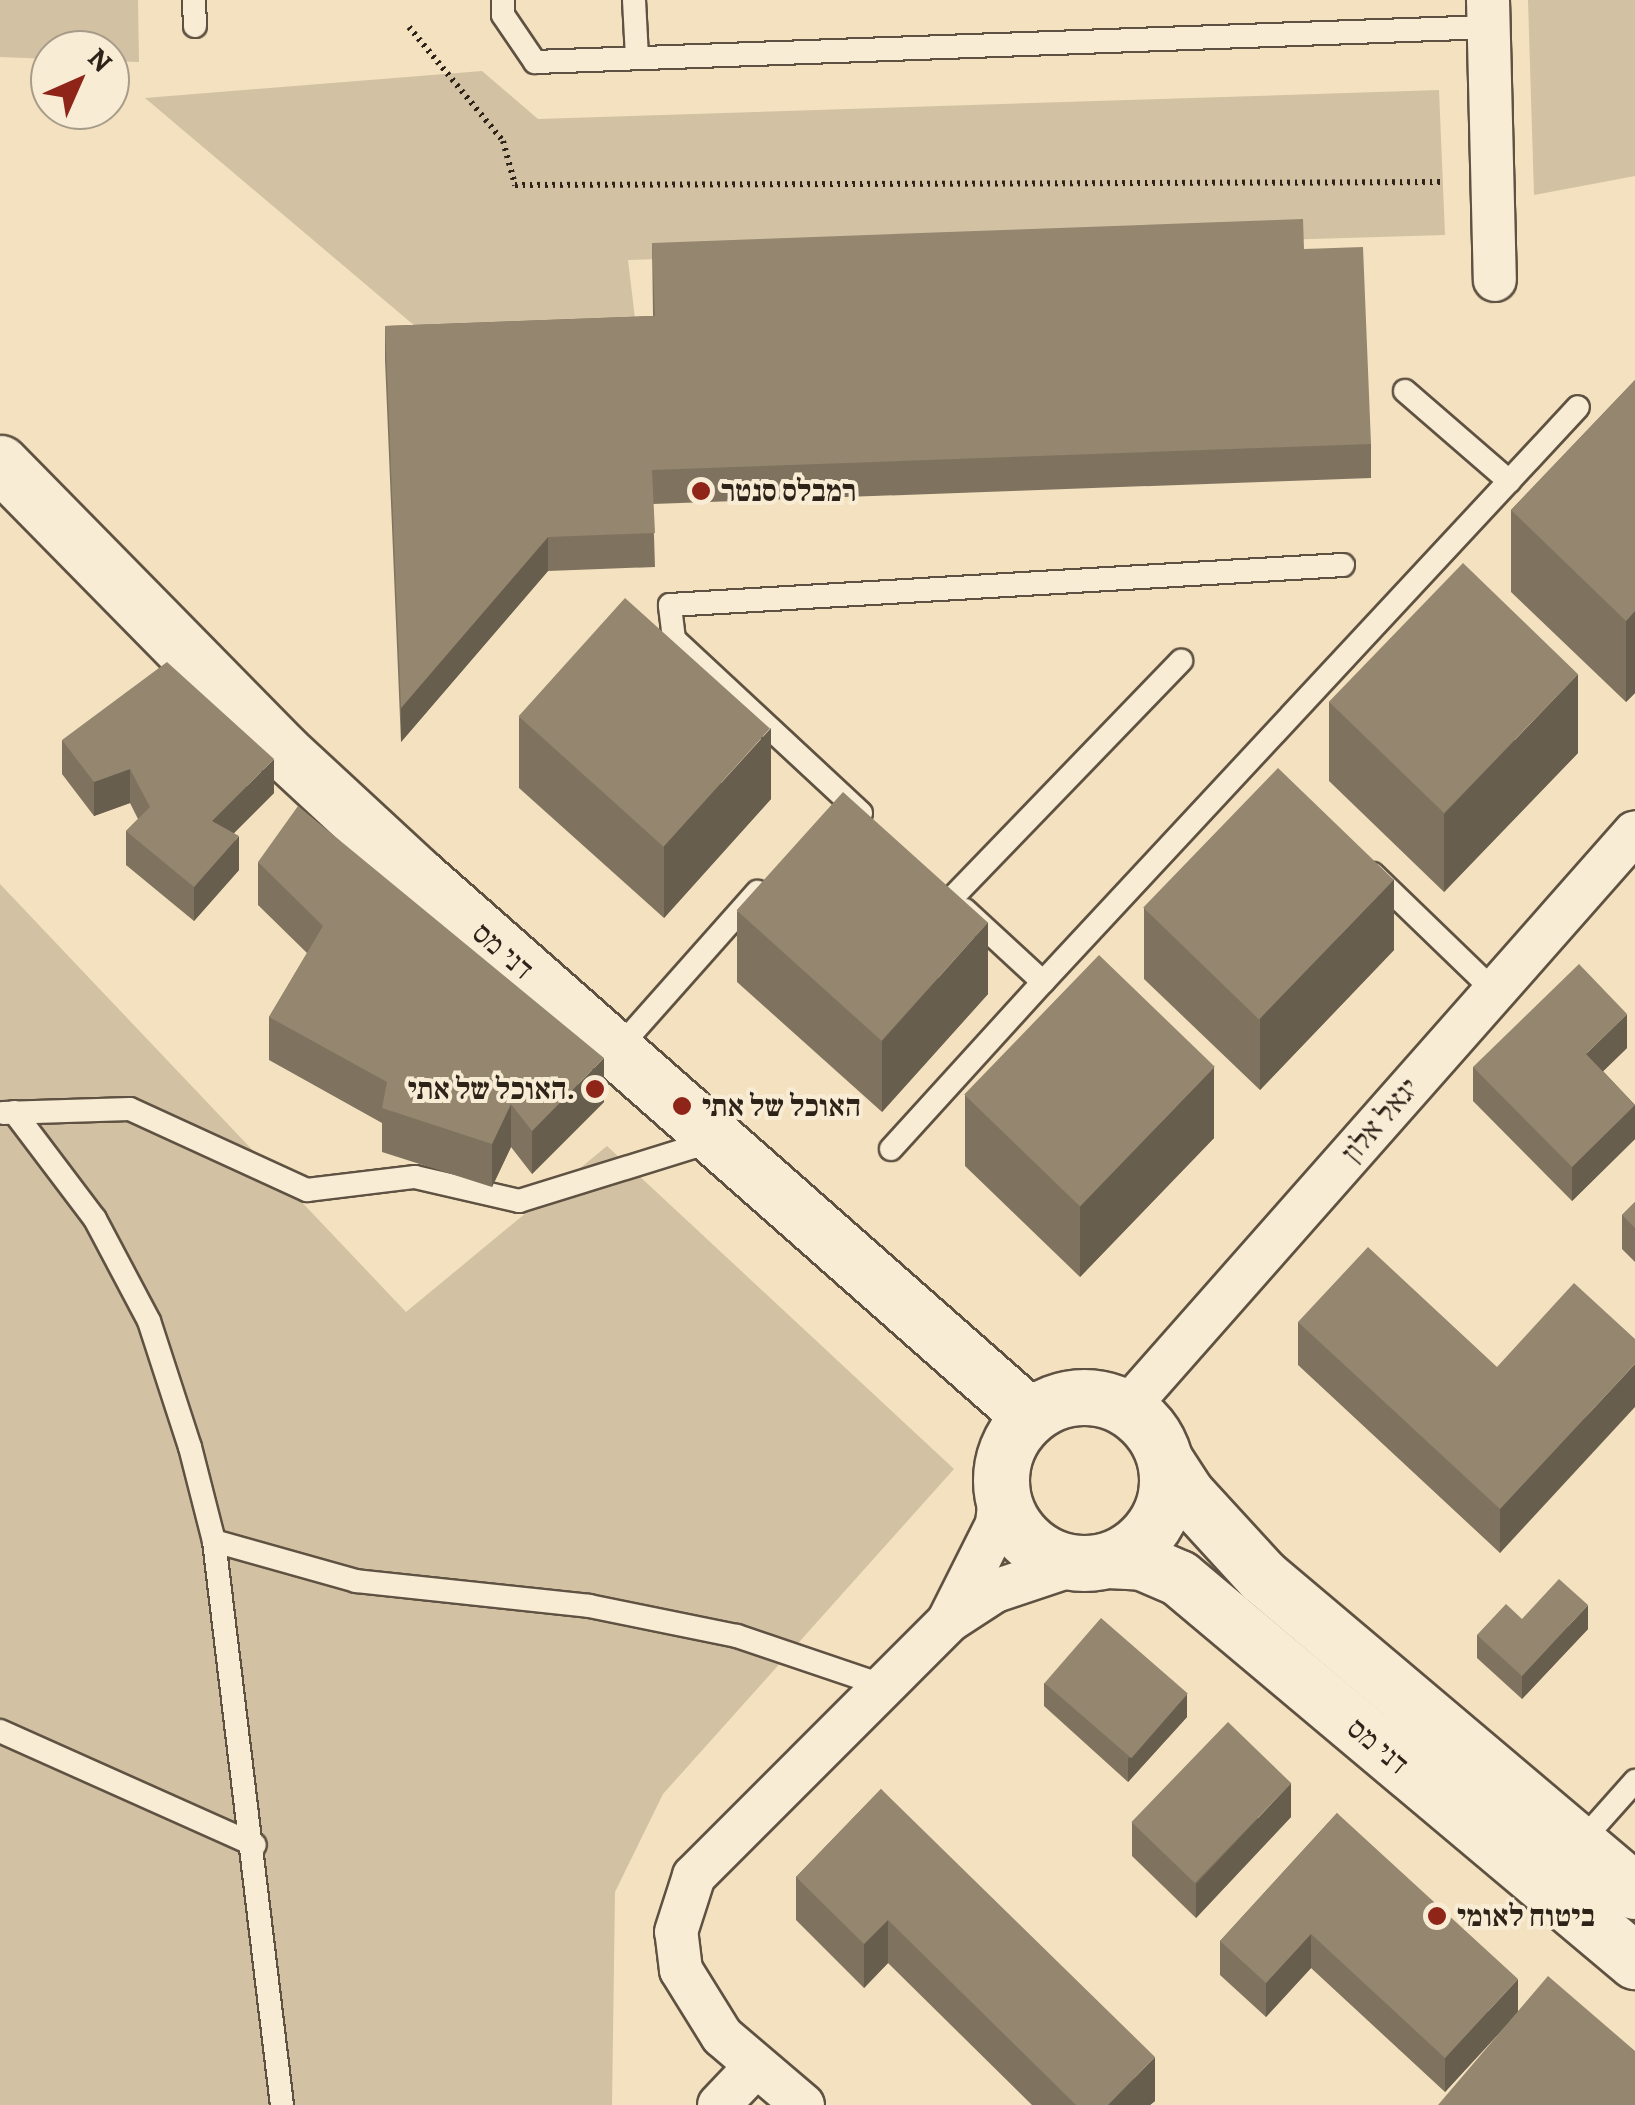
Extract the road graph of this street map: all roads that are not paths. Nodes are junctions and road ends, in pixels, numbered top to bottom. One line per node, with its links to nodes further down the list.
1 (194, 0): 5 (lane)
2 (503, 0): 6 (lane)
3 (634, 0): 6 (lane)
4 (1488, 14): 6 (lane); 7 (street)
5 (194, 26)
6 (636, 58)
7 (1495, 280)
8 (1406, 392): 11 (lane)
9 (1578, 407): 11 (lane)
10 (0, 462): 20 (street, דני מס)
11 (1509, 481): 18 (lane)
12 (1344, 566): 15 (lane)
13 (1181, 661): 18 (lane)
14 (1635, 832): 19 (street, יגאל אלון)
15 (883, 834)
16 (1352, 854): 19 (lane)
17 (780, 866): 20 (lane)
18 (1043, 982): 23 (lane)
19 (1494, 991): 24 (street, יגאל אלון)
20 (616, 1050): 22 (street, דני מס)
21 (7, 1112): 22 (lane); 28 (lane)
22 (717, 1140): 25 (street, דני מס)
23 (892, 1148)
24 (1126, 1409): 25 (street); 26 (street)
25 (1030, 1416): 27 (street)
26 (1166, 1462): 29 (street); 34 (street, דני מס)
27 (1001, 1488): 29 (street); 30 (street)
28 (214, 1541): 31 (lane); 35 (lane)
29 (1094, 1562): 30 (street); 37 (street, דני מס)
30 (949, 1620): 31 (street)
31 (882, 1685): 38 (street)
32 (0, 1731): 35 (lane)
33 (1635, 1781): 34 (lane)
34 (1578, 1844): 36 (street, דני מס)
35 (255, 1845): 39 (lane)
36 (1635, 1891)
37 (1635, 1961)
38 (756, 2066): 40 (street); 41 (street)
39 (282, 2105)
40 (719, 2105)
41 (804, 2105)

